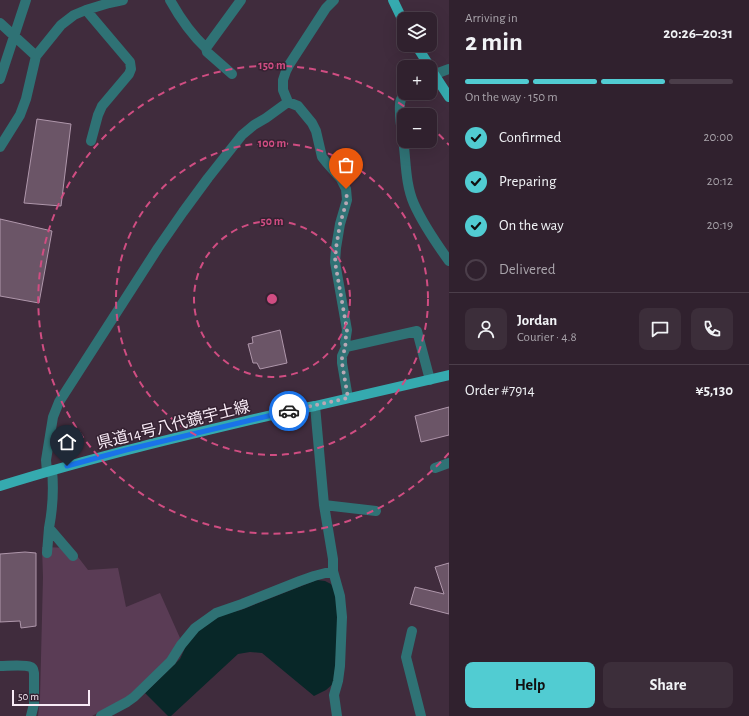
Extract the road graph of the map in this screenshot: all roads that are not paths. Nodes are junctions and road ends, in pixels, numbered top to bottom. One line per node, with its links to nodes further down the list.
1 (26, 0): 10 (street)
2 (123, 0): 7 (street)
3 (170, 0): 11 (street)
4 (241, 0): 11 (street)
5 (334, 0): 20 (street)
6 (393, 0): 8 (main road)
7 (86, 10): 12 (street); 21 (street)
8 (399, 12)
9 (0, 22): 10 (street)
10 (14, 36): 12 (street); 16 (street)
11 (206, 48): 15 (street)
12 (36, 56): 22 (street)
13 (449, 68): 14 (street)
14 (437, 70)
15 (232, 74)
16 (0, 79)
17 (437, 80): 18 (main road)
18 (449, 97)
19 (401, 100): 23 (street)
20 (288, 102): 24 (street); 31 (street)
21 (91, 141)
22 (0, 147)
23 (449, 261)
24 (346, 347): 26 (street); 27 (street)
25 (449, 375): 26 (main road, 県道14号八代鏡宇土線)
26 (430, 380): 27 (main road, 県道14号八代鏡宇土線)
27 (348, 398): 28 (main road, 県道14号八代鏡宇土線)
28 (315, 406): 31 (main road, 県道14号八代鏡宇土線); 33 (street)
29 (449, 463): 30 (street)
30 (435, 468)
31 (49, 471): 32 (main road, 県道14号八代鏡宇土線); 35 (street)
32 (0, 486)
33 (324, 505): 34 (street); 38 (street)
34 (376, 511)
35 (49, 528): 36 (street); 37 (street)
36 (47, 553)
37 (74, 556)
38 (333, 571): 42 (street); 43 (street)
39 (412, 631): 44 (street)
40 (0, 666): 41 (street)
41 (32, 716)
42 (101, 716)
43 (336, 716)
44 (421, 716)

